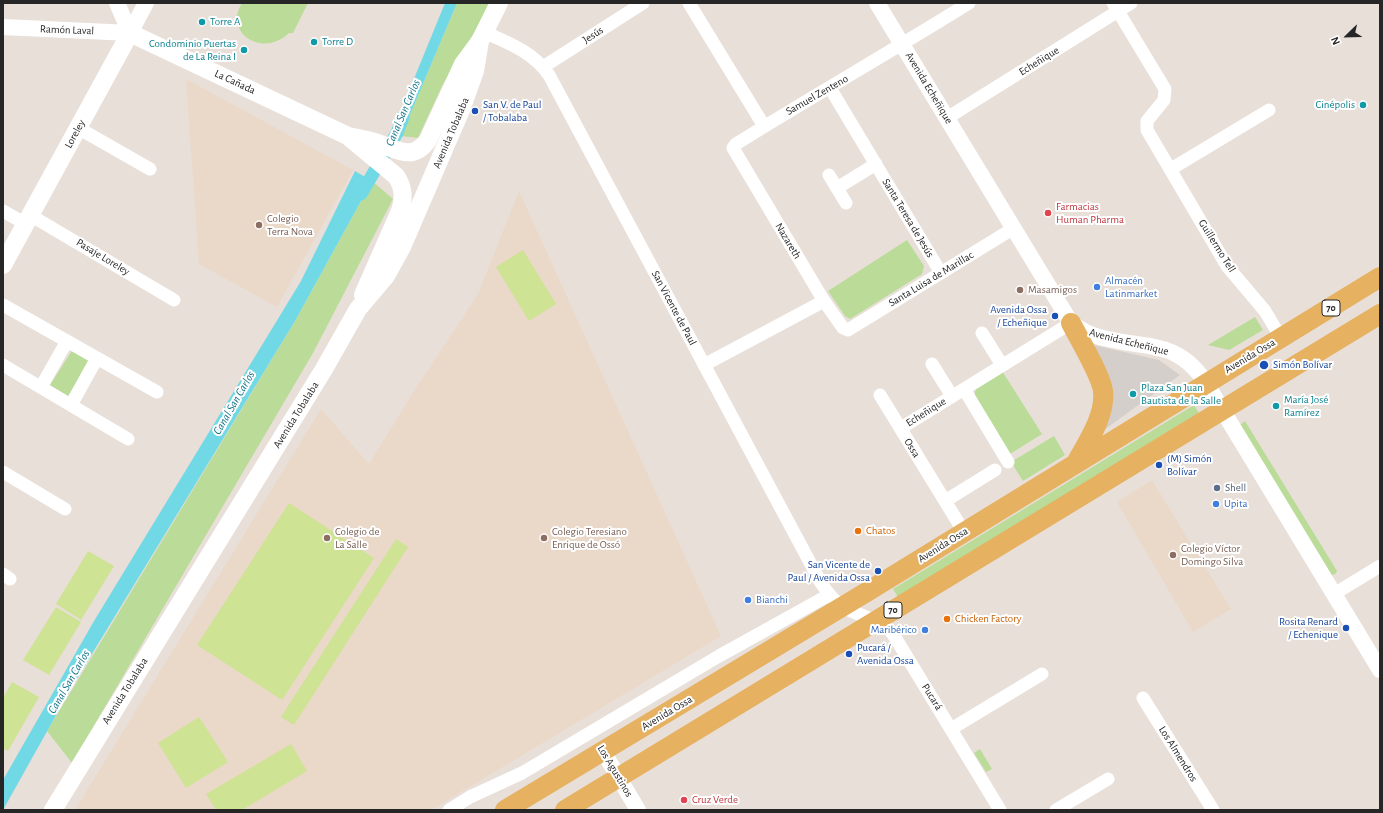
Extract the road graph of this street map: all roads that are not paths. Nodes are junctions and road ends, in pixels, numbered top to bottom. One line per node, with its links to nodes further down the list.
1 (117, 3): 11 (street)
2 (146, 3): 11 (street, Loreley)
3 (498, 3): 12 (main road, Avenida Tobalaba)
4 (643, 3): 14 (street, Jesús)
5 (689, 3): 18 (street)
6 (877, 3): 13 (street, Avenida Echeñique)
7 (968, 3): 13 (street, Avenida Echeñique)
8 (1131, 3): 9 (street, Echeñique)
9 (1115, 7): 17 (street, Echeñique); 24 (street, Guillermo Tell)
10 (3, 28): 11 (street, Ramón Laval)
11 (130, 32): 19 (main road, Loreley); 21 (main road, La Cañada)
12 (482, 37): 14 (street, San Vicente de Paul); 21 (main road, La Cañada); 37 (main road, Avenida Tobalaba)
13 (903, 45): 15 (street, Samuel Zenteno); 17 (street, Avenida Echeñique)
14 (544, 67): 47 (street, San Vicente de Paul)
15 (830, 88): 18 (street, Samuel Zenteno); 22 (street, Santa Teresa de Jesús)
16 (1269, 110): 24 (street)
17 (947, 118): 30 (street, Avenida Echeñique)
18 (764, 126): 20 (street, Samuel Zenteno)
19 (78, 128): 23 (street); 29 (main road, Loreley)
20 (733, 148): 35 (street, Nazareth)
21 (375, 149): 37 (main road, La Cañada)
22 (876, 164): 26 (street); 32 (street, Santa Teresa de Jesús)
23 (150, 169)
24 (1171, 169): 42 (street, Guillermo Tell)
25 (829, 175): 26 (street)
26 (837, 188): 27 (street)
27 (846, 203)
28 (3, 211): 29 (street, Pasaje Loreley)
29 (28, 219): 31 (main road, Loreley); 34 (street, Pasaje Loreley)
30 (1014, 228): 32 (street, Santa Luisa de Marillac); 39 (street, Avenida Echeñique)
31 (3, 265)
32 (941, 273): 40 (street, Santa Luisa de Marillac)
33 (1380, 277): 42 (main road, Avenida Ossa / 70)
34 (174, 300)
35 (824, 301): 40 (street, Nazareth); 47 (street)
36 (3, 305): 43 (street)
37 (358, 309): 78 (main road, Avenida Tobalaba)
38 (1380, 314): 56 (main road, 70)
39 (1071, 323): 48 (street, Echeñique); 49 (street, Avenida Echeñique); 60 (main road)
40 (848, 330)
41 (982, 333): 48 (street)
42 (1281, 338): 49 (main road, Avenida Ossa / 70)
43 (67, 341): 44 (street); 50 (street)
44 (98, 358): 52 (street); 55 (street)
45 (932, 364): 54 (street, Echeñique)
46 (3, 365): 50 (street)
47 (704, 365): 68 (street, San Vicente de Paul)
48 (1002, 365): 51 (street, Echeñique)
49 (1206, 383): 56 (street, Avenida Echeñique); 60 (main road, Avenida Ossa / 70)
50 (41, 387): 55 (street)
51 (964, 389): 54 (street, Echeñique); 59 (street)
52 (157, 392)
53 (880, 395): 57 (street, Ossa)
54 (952, 396): 57 (street, Echeñique)
55 (71, 405): 58 (street)
56 (1221, 410): 67 (street, Avenida Echeñique); 69 (main road, 70)
57 (901, 428): 63 (street, Ossa)
58 (128, 439)
59 (1008, 462)
60 (1076, 463): 65 (main road, Avenida Ossa / 70)
61 (995, 470): 63 (street)
62 (3, 472): 64 (street)
63 (945, 501): 65 (street, Ossa)
64 (65, 509)
65 (964, 532): 68 (main road, Avenida Ossa / 70)
66 (1380, 566): 67 (street)
67 (1334, 594): 70 (street, Avenida Echeñique)
68 (836, 600): 69 (street, Pucará); 74 (street, Avenida Ossa); 75 (main road, Avenida Ossa / 70)
69 (875, 621): 73 (street, Pucará); 76 (main road, 70)
70 (1380, 670)
71 (1042, 674): 73 (street)
72 (1143, 698): 85 (street, Los Almendros)
73 (952, 729): 83 (street, Pucará)
74 (592, 732): 75 (street, Los Agustinos); 79 (street, Avenida Ossa)
75 (603, 751): 76 (street, Los Agustinos); 80 (main road, Avenida Ossa / 70)
76 (619, 777): 81 (main road, 70); 82 (street, Los Agustinos)
77 (1108, 779): 84 (street)
78 (53, 810)
79 (449, 810)
80 (505, 810)
81 (564, 810)
82 (638, 810)
83 (1000, 810)
84 (1056, 810)
85 (1212, 810)

